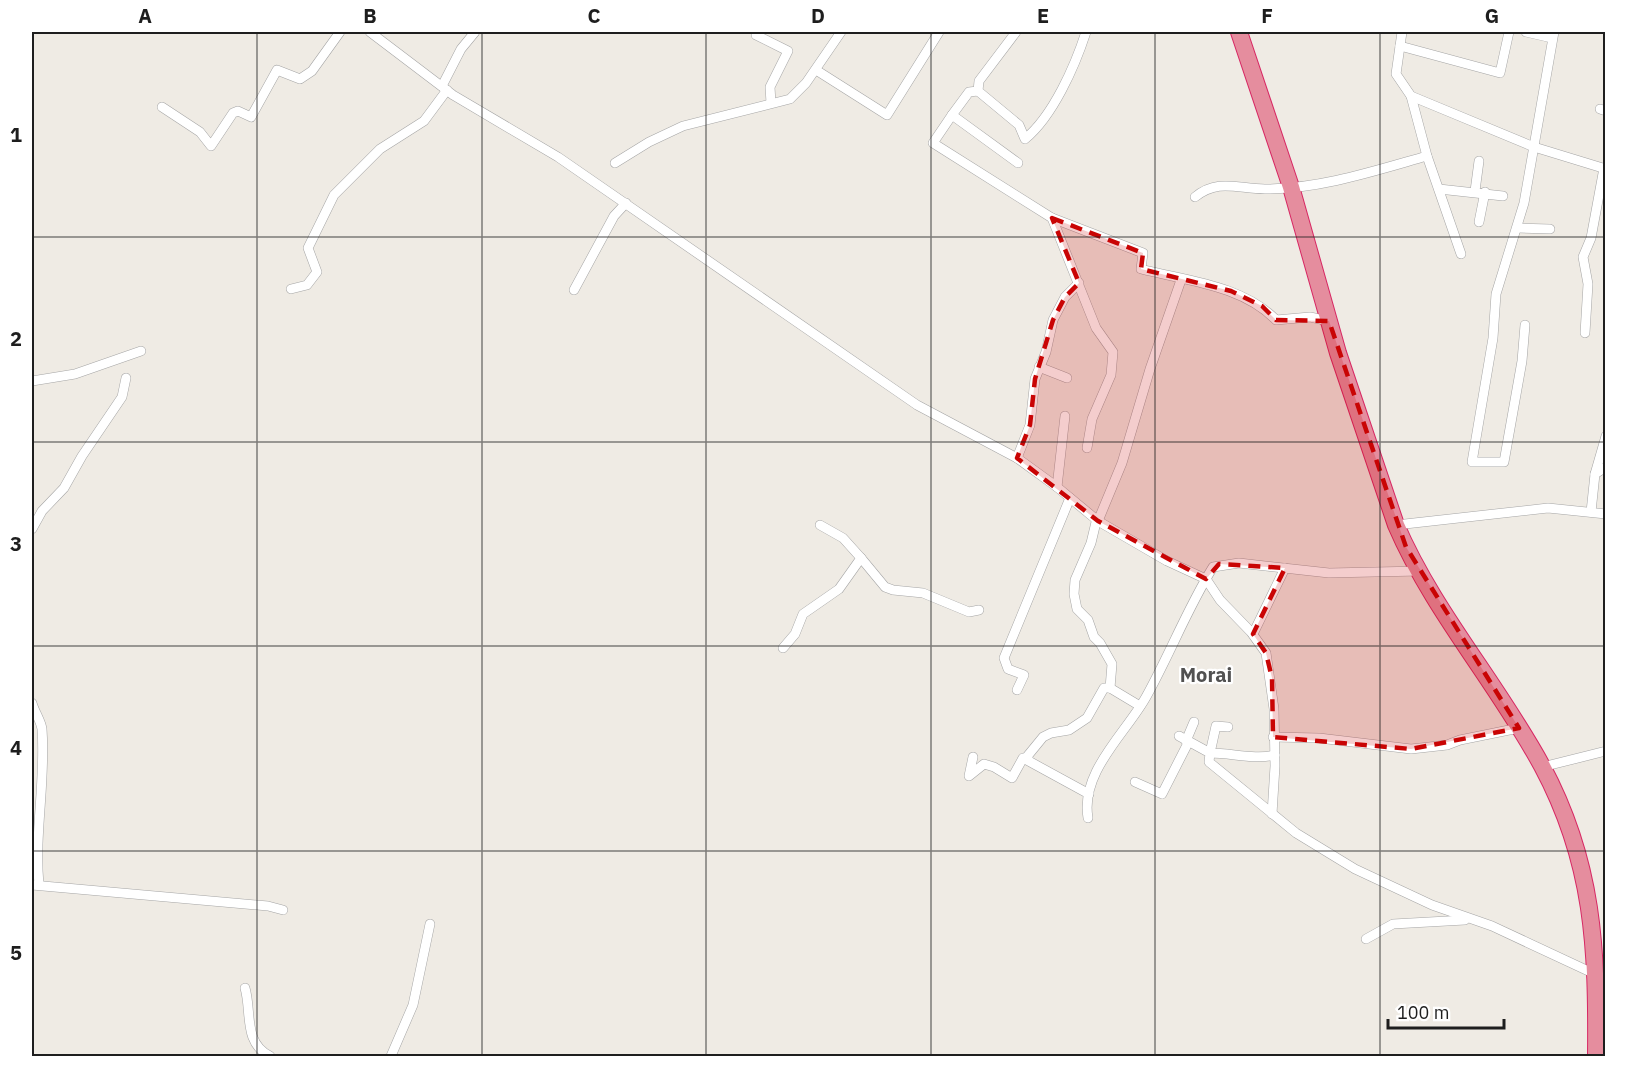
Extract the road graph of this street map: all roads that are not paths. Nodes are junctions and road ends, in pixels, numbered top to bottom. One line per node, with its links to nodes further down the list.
1 (340, 32): 20 (street)
2 (370, 32): 16 (street)
3 (476, 32): 16 (street)
4 (758, 32): 19 (street)
5 (841, 32): 15 (street)
6 (939, 32): 15 (street)
7 (1016, 32): 17 (street)
8 (1086, 32): 17 (street)
9 (1239, 32): 28 (highway)
10 (1402, 32): 14 (street)
11 (1509, 32): 14 (street)
12 (1526, 32): 13 (street)
13 (1553, 35): 22 (street)
14 (1400, 46): 18 (street)
15 (816, 70): 19 (street)
16 (444, 88): 34 (street); 42 (street)
17 (978, 91): 21 (street)
18 (1411, 96): 22 (street); 23 (street)
19 (771, 103): 25 (street)
20 (162, 107)
21 (952, 115): 26 (street); 35 (street)
22 (1534, 147): 27 (street); 37 (street)
23 (1426, 156): 28 (street); 29 (street)
24 (1479, 161): 30 (street)
25 (615, 163)
26 (1018, 163)
27 (1605, 168): 46 (street)
28 (1291, 187): 33 (street); 44 (highway)
29 (1439, 189): 30 (street); 39 (street)
30 (1475, 190): 31 (street)
31 (1485, 192): 32 (street); 36 (street)
32 (1503, 196)
33 (1195, 197)
34 (626, 203): 43 (street); 55 (street)
35 (1052, 218): 40 (street); 41 (street)
36 (1479, 222)
37 (1517, 228): 38 (street); 45 (street)
38 (1550, 229)
39 (1461, 254)
40 (1181, 280): 44 (street); 62 (street)
41 (1079, 283): 48 (street); 54 (street)
42 (291, 289)
43 (574, 290)
44 (1329, 321): 64 (highway)
45 (1525, 325)
46 (1585, 333)
47 (141, 351): 51 (street)
48 (1039, 367): 50 (street); 55 (street)
49 (126, 378): 65 (street)
50 (1067, 378)
51 (32, 381)
52 (1065, 416): 58 (street)
53 (1605, 436): 57 (street)
54 (1088, 448)
55 (1017, 458): 58 (street)
56 (1605, 467): 57 (street)
57 (1595, 474): 60 (street)
58 (1057, 487): 59 (street)
59 (1070, 498): 62 (street); 74 (street)
60 (1591, 512): 61 (street); 64 (street)
61 (1605, 514)
62 (1097, 520): 69 (street); 73 (street)
63 (820, 525): 66 (street)
64 (1396, 525): 68 (highway)
65 (32, 529)
66 (861, 558): 70 (street); 72 (street)
67 (1285, 568): 68 (street); 69 (street); 71 (street)
68 (1420, 571): 79 (highway)
69 (1206, 579): 71 (street); 76 (street)
70 (979, 610)
71 (1253, 634): 80 (street)
72 (783, 648)
73 (1110, 688): 76 (street); 86 (street)
74 (1017, 690)
75 (32, 703): 92 (street)
76 (1140, 706): 89 (street)
77 (1194, 722): 81 (street)
78 (1228, 727): 83 (street)
79 (1519, 728): 80 (street); 87 (highway)
80 (1273, 737): 84 (street)
81 (1184, 740): 83 (street); 88 (street)
82 (1605, 751): 87 (street)
83 (1210, 753): 84 (street); 90 (street)
84 (1275, 755): 90 (street)
85 (973, 757): 86 (street)
86 (1025, 759): 89 (street)
87 (1542, 767): 97 (highway)
88 (1136, 782)
89 (1089, 794): 91 (street)
90 (1272, 814): 94 (street)
91 (1088, 818)
92 (35, 885): 93 (street)
93 (283, 910)
94 (1471, 920): 96 (street); 97 (street)
95 (430, 924): 100 (street)
96 (1366, 939)
97 (1597, 975): 101 (highway)
98 (245, 988): 99 (street)
99 (270, 1056)
100 (391, 1056)
101 (1596, 1056)

